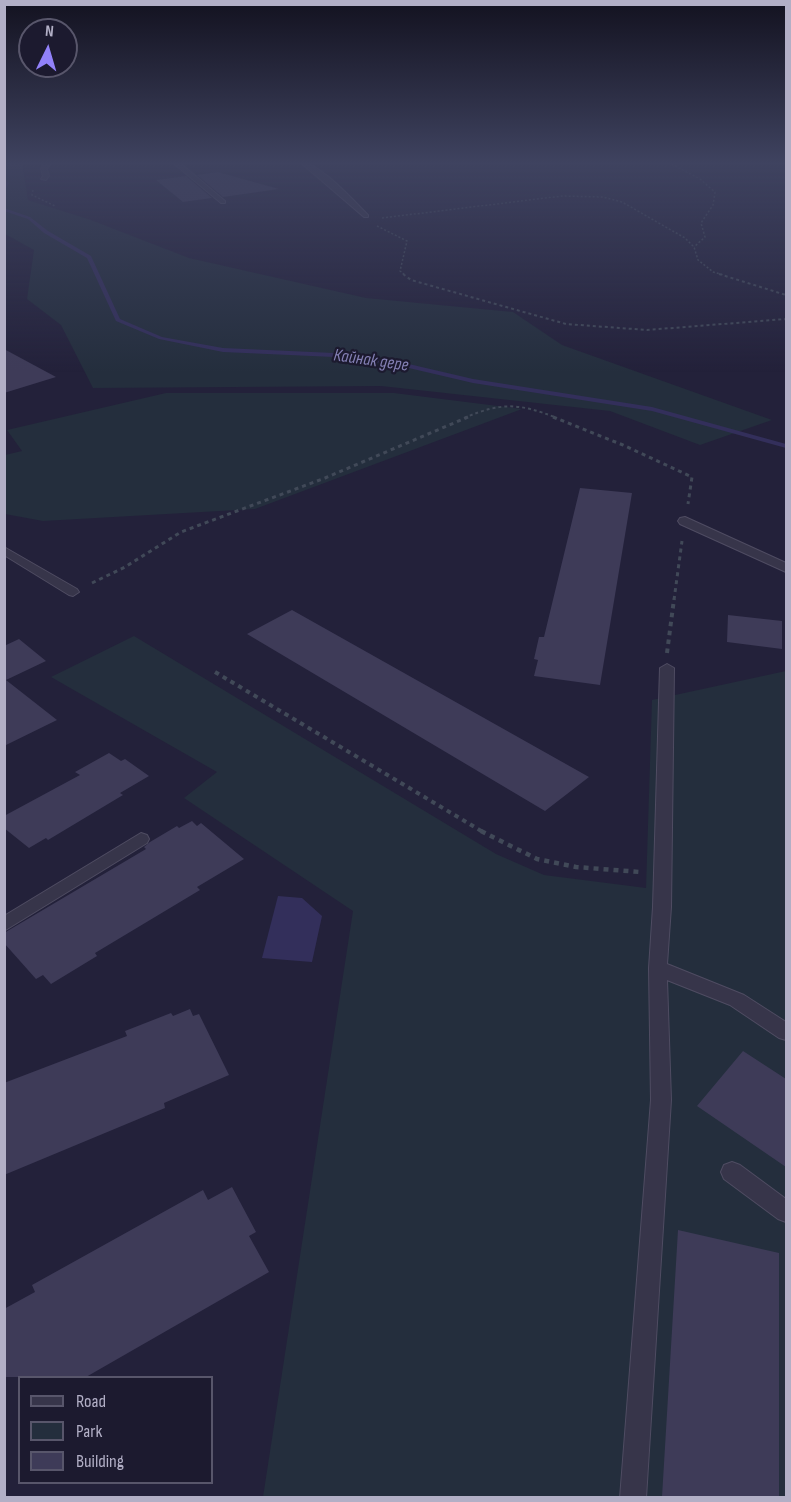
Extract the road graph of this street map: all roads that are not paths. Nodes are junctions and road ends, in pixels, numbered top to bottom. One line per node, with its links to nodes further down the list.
1 (685, 522): 3 (street)
2 (4, 550): 4 (lane)
3 (786, 568)
4 (73, 592)
5 (667, 668): 8 (lane)
6 (141, 839): 7 (lane)
7 (4, 925)
8 (658, 968): 9 (lane); 12 (lane)
9 (786, 1032)
10 (732, 1172): 11 (lane)
11 (786, 1212)
12 (633, 1497)

